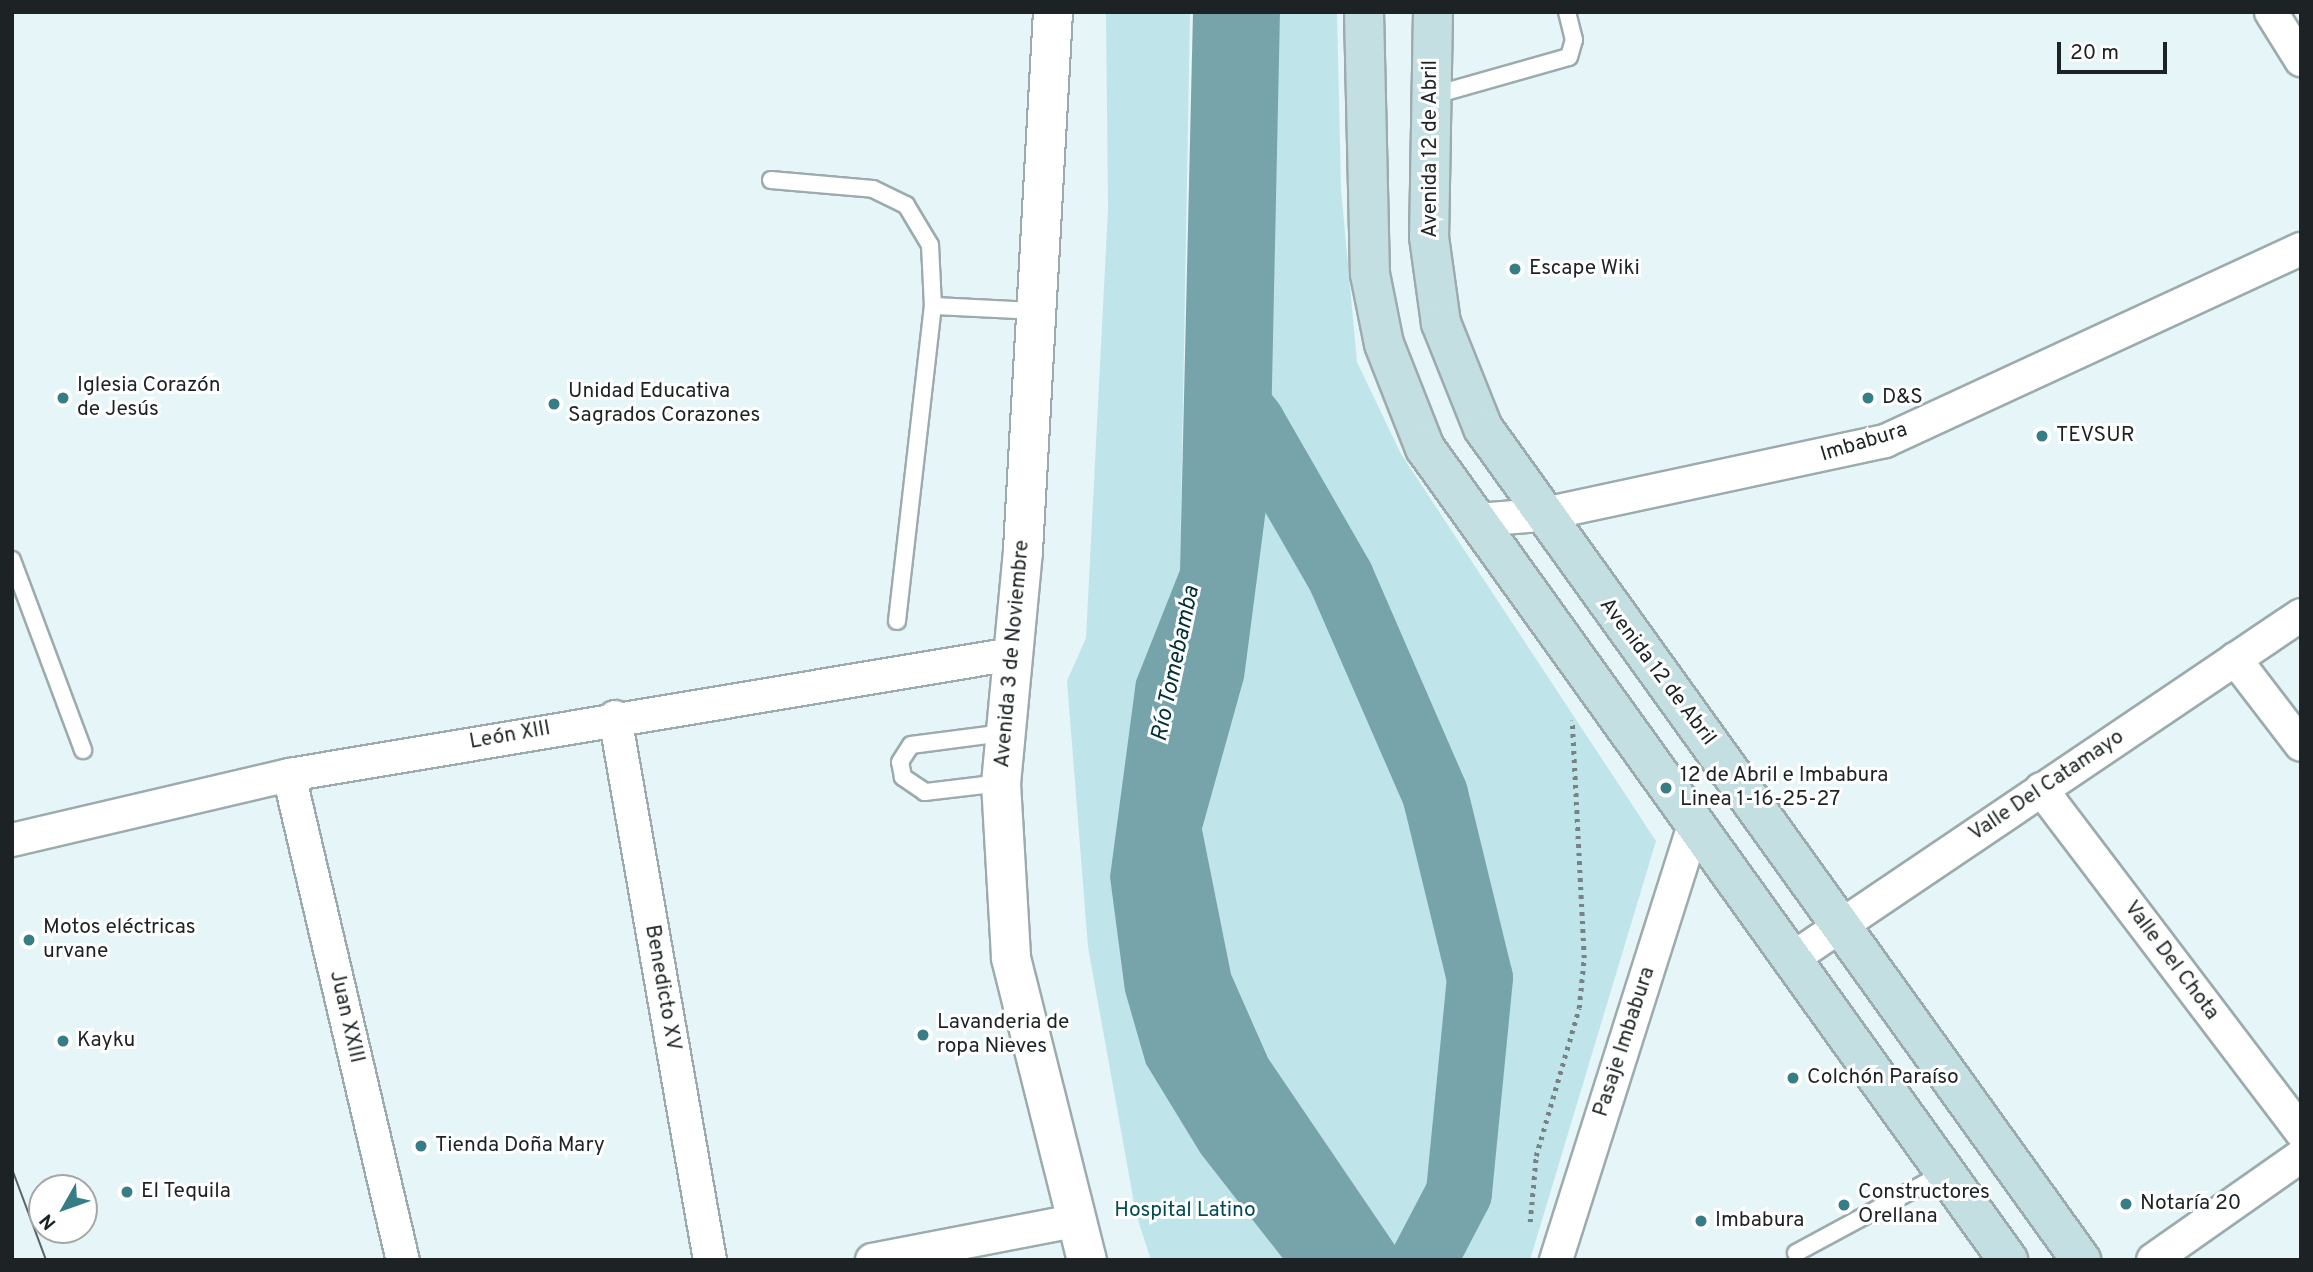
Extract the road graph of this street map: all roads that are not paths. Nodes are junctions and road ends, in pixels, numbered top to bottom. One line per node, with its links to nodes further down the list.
1 (1364, 12): 13 (main road)
2 (1433, 12): 7 (main road, Avenida 12 de Abril)
3 (1567, 12): 7 (lane)
4 (2271, 12): 6 (street)
5 (1048, 21): 11 (street, Avenida 3 de Noviembre)
6 (2301, 60)
7 (1429, 97): 12 (main road, Avenida 12 de Abril)
8 (771, 180): 10 (lane)
9 (2301, 249): 12 (street, Imbabura)
10 (933, 306): 11 (lane); 16 (lane)
11 (1035, 311): 17 (street, Avenida 3 de Noviembre)
12 (1540, 515): 13 (street, Imbabura); 28 (main road, Avenida 12 de Abril)
13 (1478, 520): 26 (main road)
14 (12, 560): 22 (lane)
15 (2301, 615): 18 (street, Valle Del Catamayo)
16 (897, 621)
17 (1012, 654): 19 (street, León XIII); 20 (street, Avenida 3 de Noviembre)
18 (2235, 659): 21 (street); 25 (street, Valle Del Catamayo)
19 (615, 717): 23 (street, León XIII); 37 (street, Benedicto XV)
20 (1004, 733): 24 (street, Avenida 3 de Noviembre); 24 (lane)
21 (2301, 745)
22 (82, 750)
23 (289, 775): 27 (street, León XIII); 36 (street, Juan XXIII)
24 (1001, 783): 33 (street, Avenida 3 de Noviembre)
25 (2041, 789): 28 (street, Valle Del Catamayo); 30 (street, Valle Del Chota)
26 (1694, 824): 29 (main road); 40 (street, Pasaje Imbabura)
27 (12, 840)
28 (1841, 926): 29 (street, Valle Del Catamayo); 41 (main road, Avenida 12 de Abril)
29 (1793, 958): 32 (main road)
30 (2301, 1132)
31 (2301, 1156): 42 (street)
32 (1946, 1172): 34 (lane); 35 (main road)
33 (1075, 1221): 38 (street); 39 (street, Avenida 3 de Noviembre)
34 (1796, 1253)
35 (2004, 1259)
36 (402, 1260)
37 (710, 1260)
38 (872, 1260)
39 (1087, 1260)
40 (1556, 1260)
41 (2081, 1260)
42 (2153, 1260)

